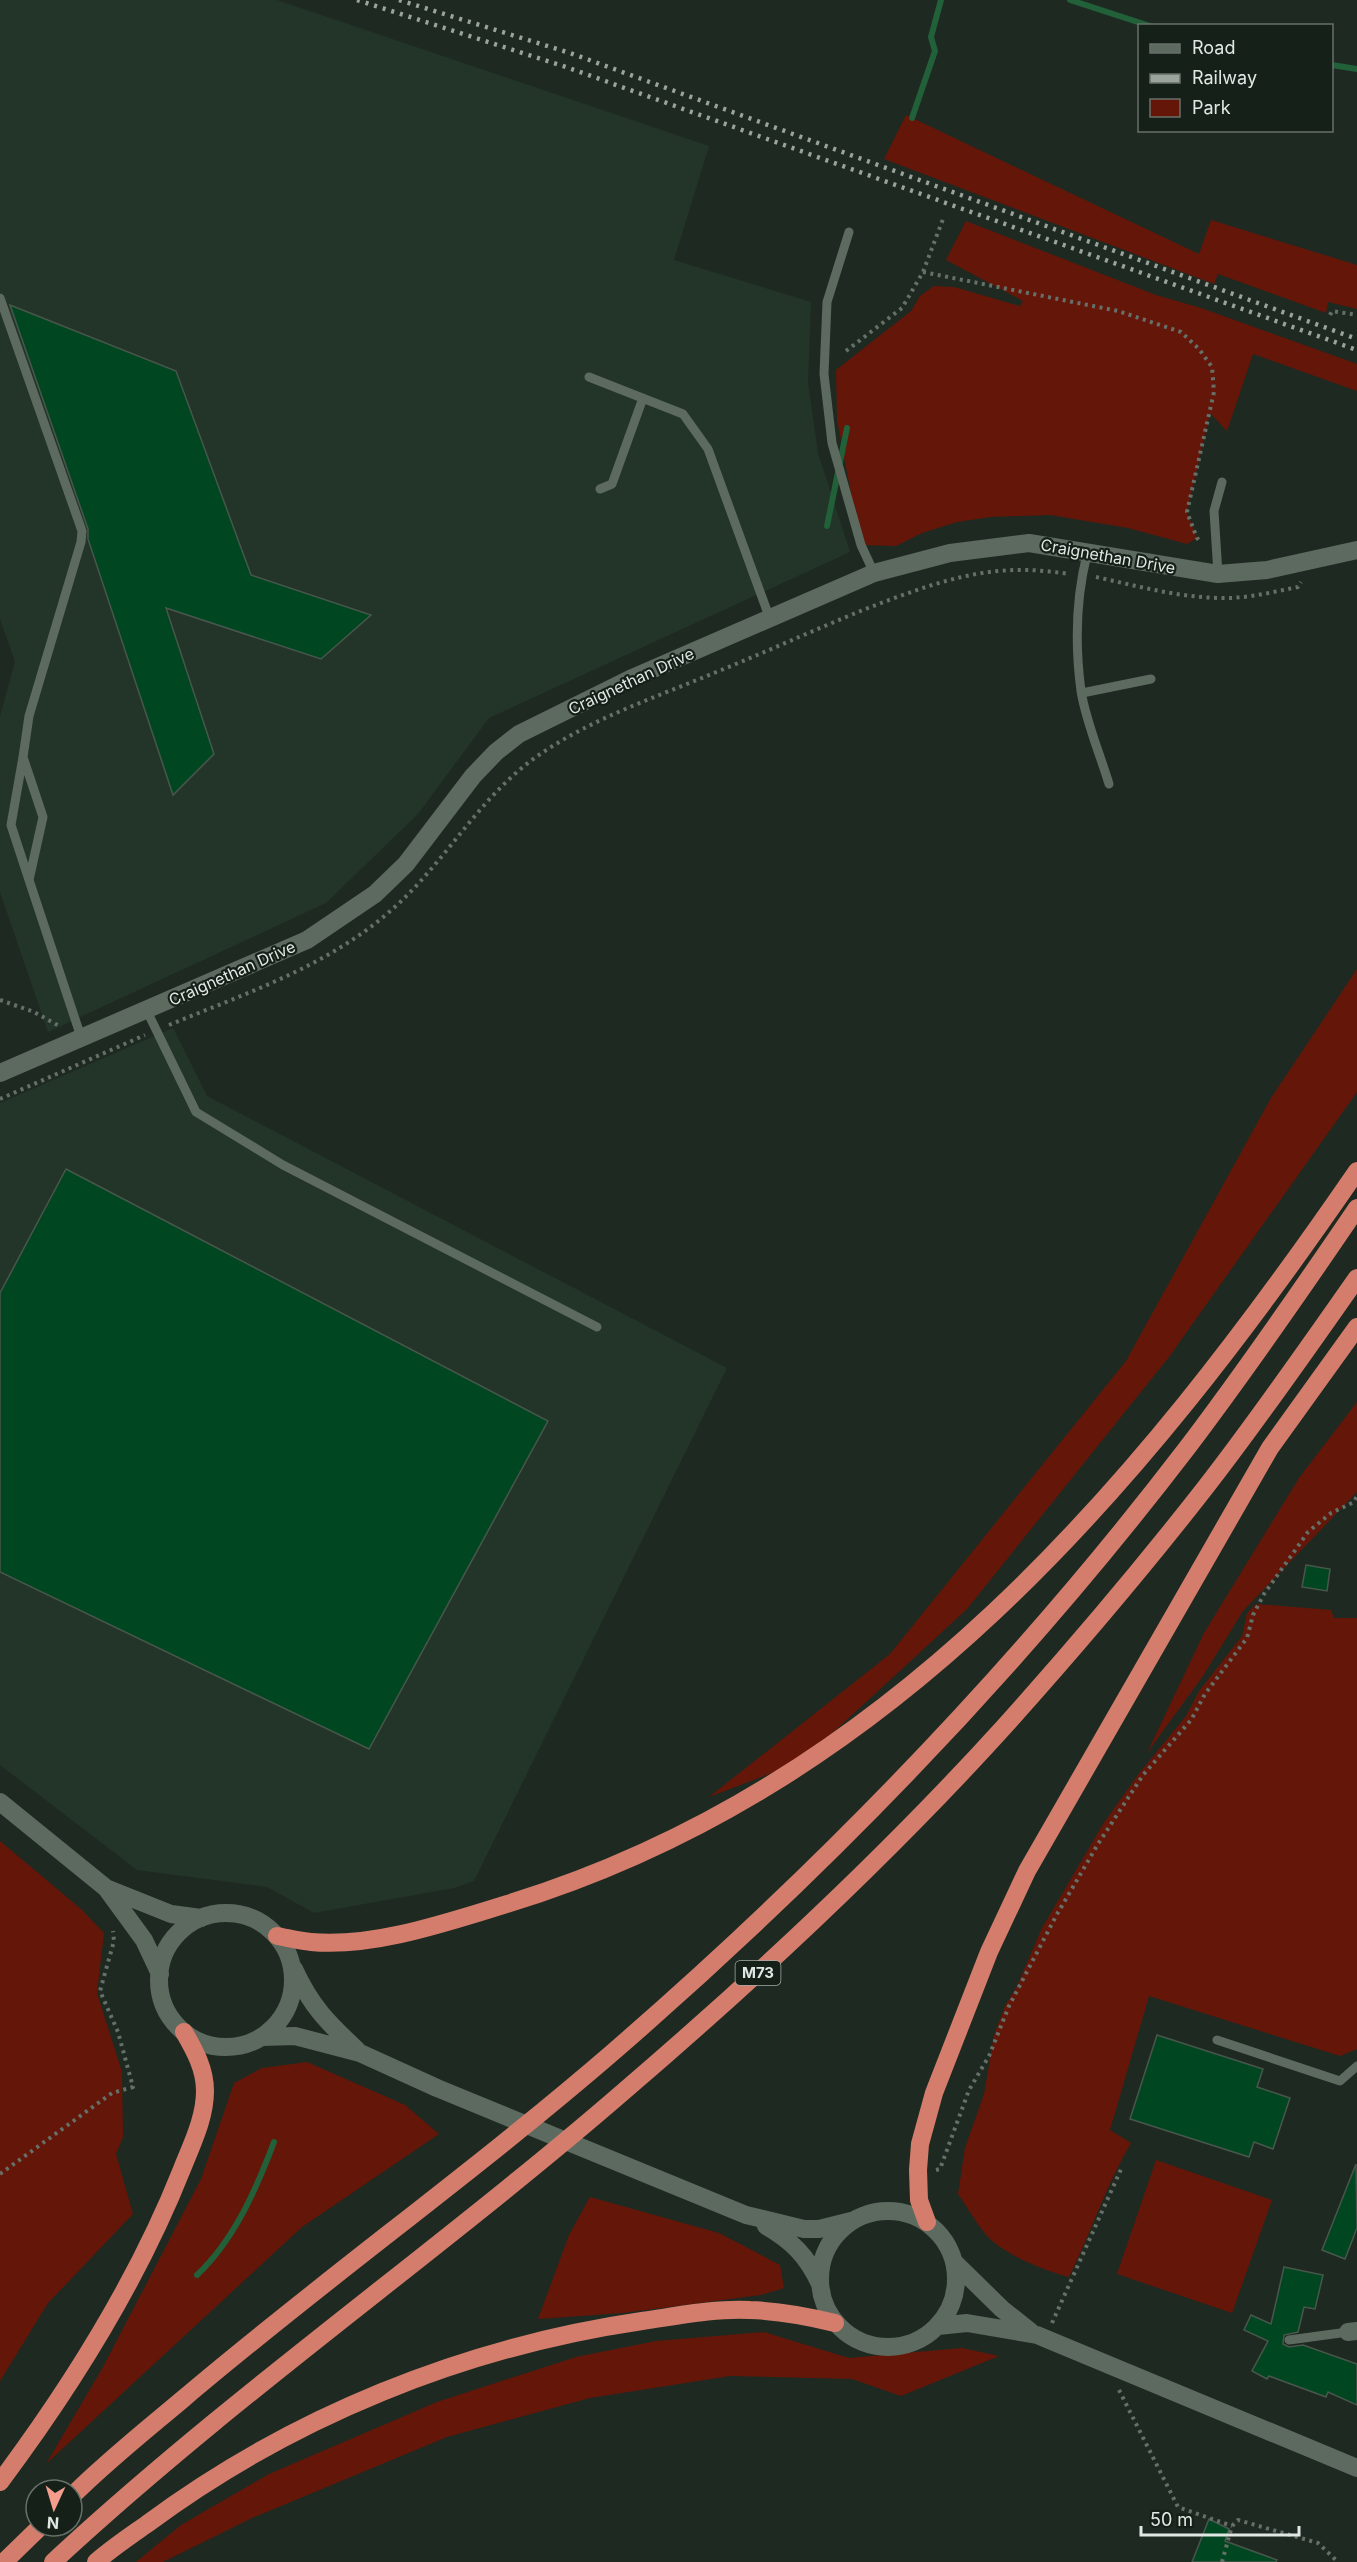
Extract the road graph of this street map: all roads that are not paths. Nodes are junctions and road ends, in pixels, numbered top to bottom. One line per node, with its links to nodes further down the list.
1 (849, 232): 10 (lane)
2 (0, 298): 14 (lane)
3 (589, 377): 4 (lane)
4 (643, 398): 6 (lane); 11 (lane)
5 (1222, 482): 9 (lane)
6 (600, 489)
7 (1357, 550): 9 (street, Craignethan Drive)
8 (1087, 554): 9 (street, Craignethan Drive); 10 (street, Craignethan Drive); 13 (lane)
9 (1217, 567)
10 (874, 573): 11 (street, Craignethan Drive)
11 (770, 619): 17 (street, Craignethan Drive)
12 (1151, 679): 13 (lane)
13 (1082, 693): 15 (lane)
14 (23, 756): 16 (lane); 16 (lane)
15 (1109, 784)
16 (28, 880): 18 (lane)
17 (147, 1011): 18 (street, Craignethan Drive); 23 (lane)
18 (82, 1040): 19 (street, Craignethan Drive)
19 (0, 1073)
20 (1357, 1171): 28 (highway)
21 (1357, 1208): 48 (highway, M73)
22 (1357, 1278): 51 (highway, M73)
23 (597, 1327)
24 (1357, 1327): 38 (highway)
25 (0, 1802): 26 (street)
26 (106, 1888): 27 (street); 30 (street)
27 (201, 1918): 28 (street); 30 (street)
28 (277, 1936): 29 (street)
29 (291, 1964): 32 (street); 34 (street)
30 (160, 1974): 31 (street)
31 (184, 2032): 32 (street); 47 (highway)
32 (262, 2037): 34 (street)
33 (1217, 2040): 35 (lane)
34 (360, 2053): 36 (street)
35 (1357, 2066)
36 (747, 2215): 37 (street); 40 (street)
37 (851, 2221): 38 (street); 40 (street)
38 (927, 2222): 39 (street)
39 (955, 2262): 42 (street); 44 (street)
40 (820, 2284): 41 (street)
41 (835, 2323): 42 (street); 52 (highway)
42 (938, 2326): 44 (street)
43 (1352, 2332): 45 (lane)
44 (1041, 2337): 46 (street)
45 (1289, 2340)
46 (1357, 2468)
47 (0, 2482)
48 (84, 2486)
49 (29, 2538): 50 (highway)
50 (4, 2562)
51 (53, 2562)
52 (96, 2562)

